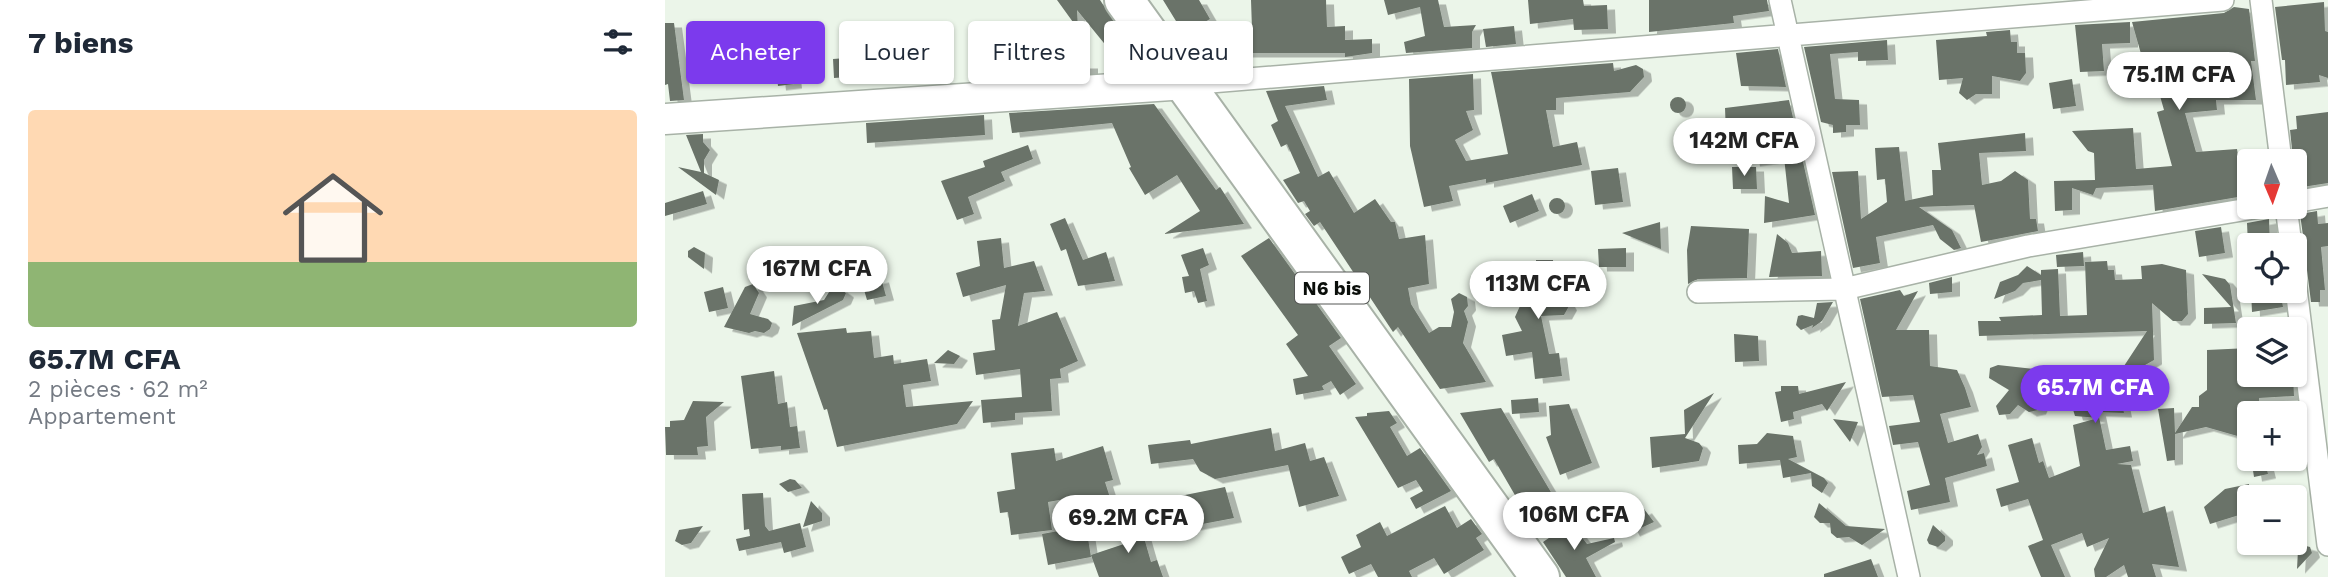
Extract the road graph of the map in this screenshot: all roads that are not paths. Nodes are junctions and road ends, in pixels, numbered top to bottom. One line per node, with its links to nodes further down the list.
1 (1124, 0): 5 (highway, N6 bis)
2 (1780, 0): 6 (street)
3 (2223, 0): 6 (street)
4 (2261, 0): 10 (street)
5 (1140, 21)
6 (1786, 34): 7 (street); 14 (street)
7 (1253, 78)
8 (1186, 84): 9 (main road); 18 (highway, N6 bis)
9 (665, 119)
10 (2280, 149)
11 (2328, 196): 12 (street)
12 (2307, 200)
13 (2237, 211): 14 (street)
14 (1844, 289): 15 (street); 19 (street)
15 (1698, 292)
16 (2298, 303): 17 (street)
17 (2328, 545)
18 (1540, 577)
19 (1909, 577)

